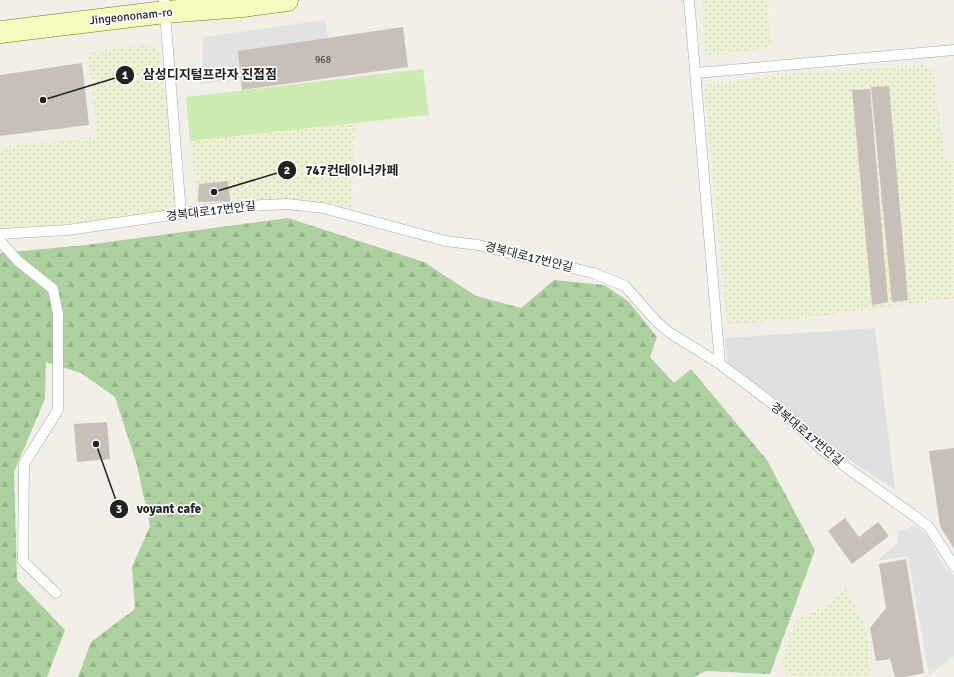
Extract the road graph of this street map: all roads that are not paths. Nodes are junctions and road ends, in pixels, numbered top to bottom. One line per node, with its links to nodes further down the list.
1 (287, 0): 3 (main road, Jingeononam-ro)
2 (689, 0): 6 (lane)
3 (164, 6): 4 (main road, Jingeononam-ro); 7 (lane)
4 (0, 32)
5 (954, 50): 6 (lane)
6 (696, 73): 10 (lane)
7 (181, 214): 8 (lane, 경복대로17번안길); 10 (lane, 경복대로17번안길)
8 (0, 234)
9 (0, 241): 12 (lane)
10 (720, 364): 11 (lane, 경복대로17번안길)
11 (954, 566)
12 (56, 593)

